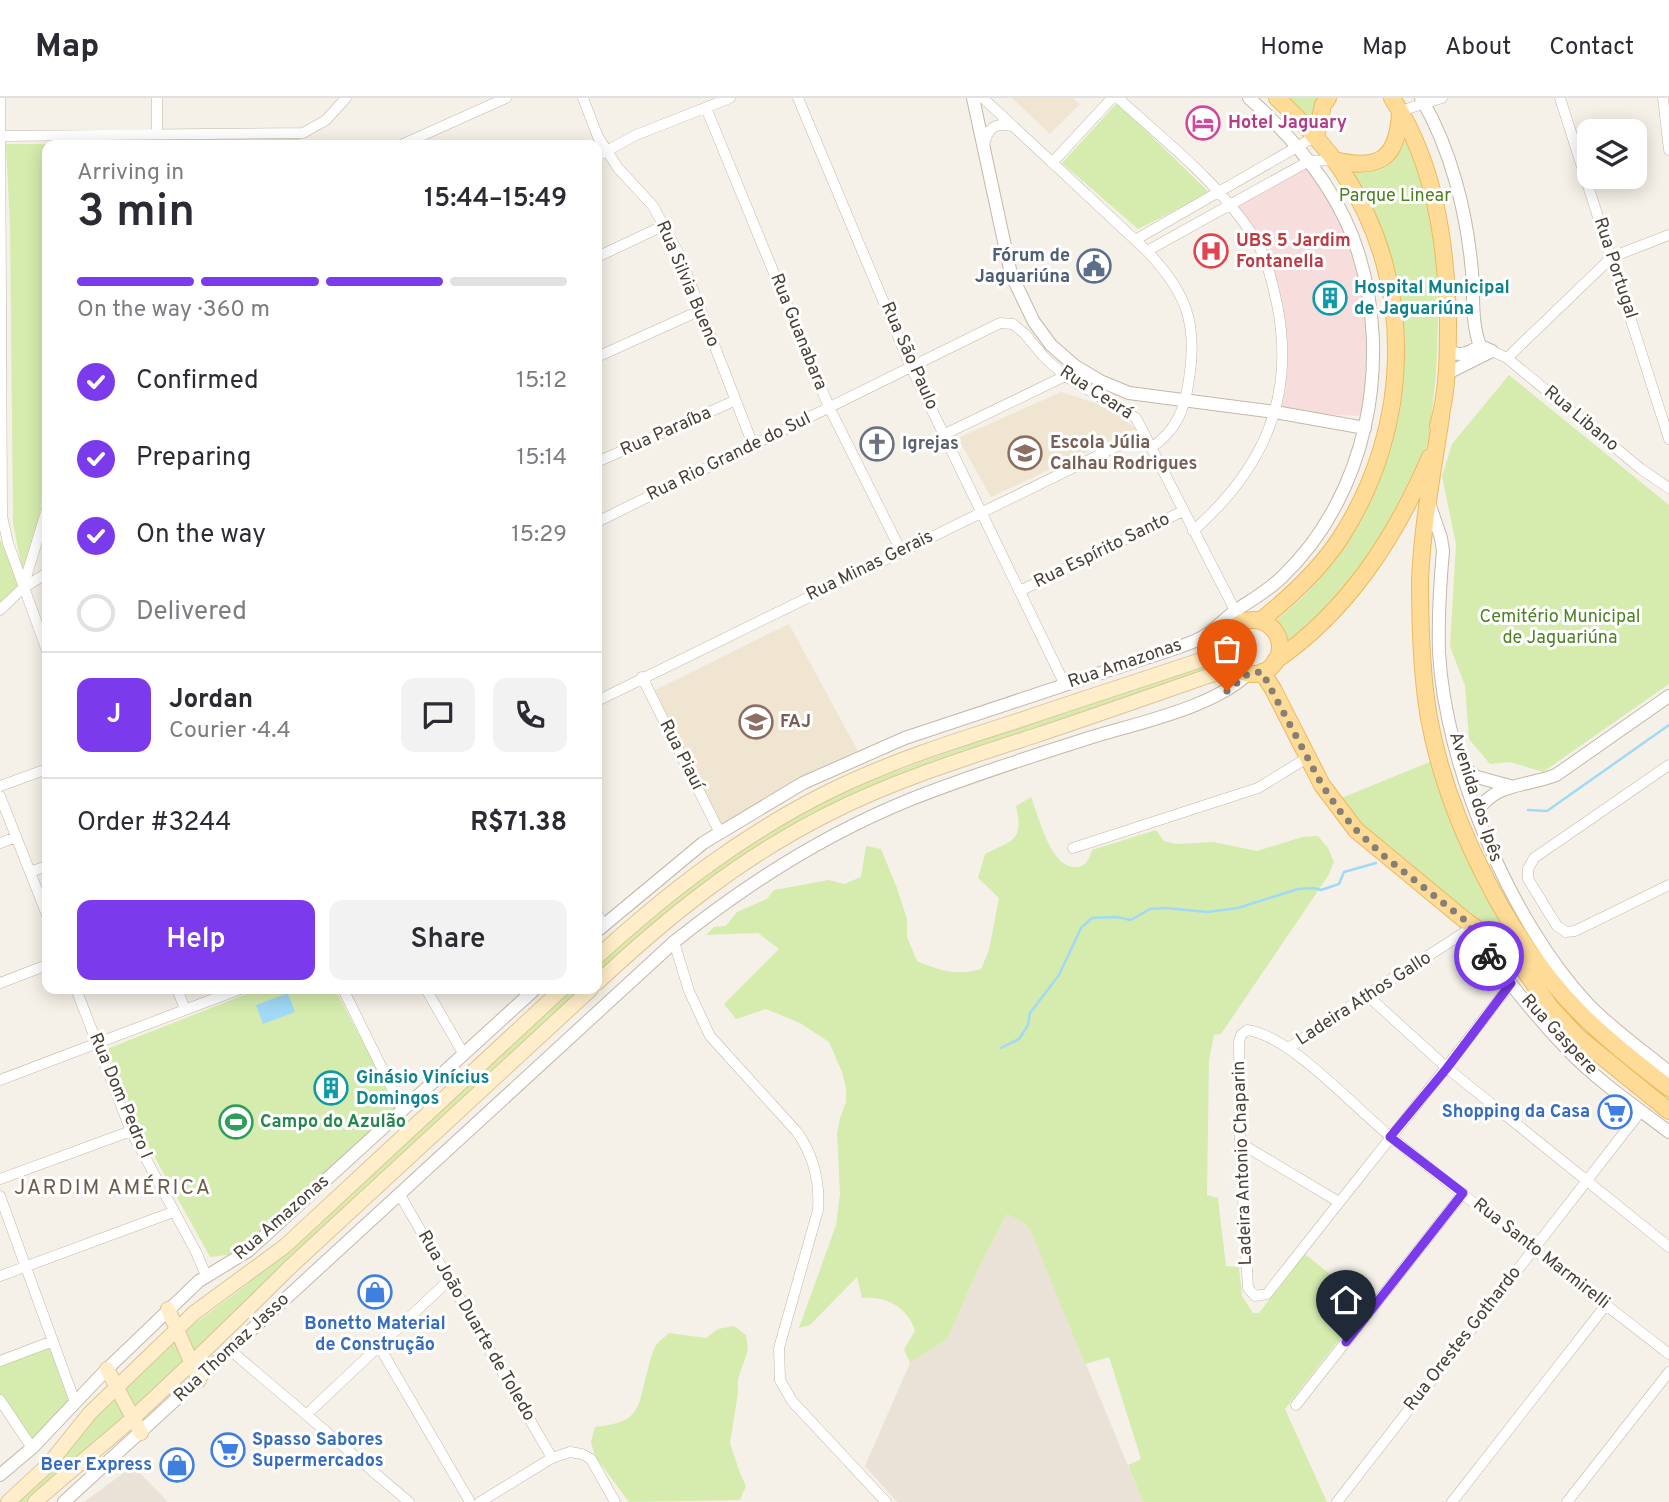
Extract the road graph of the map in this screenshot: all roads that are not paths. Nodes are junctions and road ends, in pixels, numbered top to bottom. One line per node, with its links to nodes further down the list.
1 (0, 98): 24 (street)
2 (157, 98): 26 (street)
3 (346, 98): 23 (street)
4 (506, 98): 19 (street)
5 (583, 98): 29 (street, Rua Silvia Bueno)
6 (730, 98): 21 (street)
7 (798, 98): 53 (street, Rua São Paulo)
8 (973, 98): 31 (street)
9 (983, 98): 22 (street)
10 (1112, 98): 36 (street)
11 (1118, 98): 37 (street)
12 (1249, 98): 30 (street, Rua Amazonas)
13 (1276, 98): 25 (main road)
14 (1328, 98): 25 (main road)
15 (1442, 98): 18 (street)
16 (1560, 98): 44 (street, Rua Portugal)
17 (1663, 98): 32 (street)
18 (1422, 101): 20 (street); 49 (street)
19 (488, 102): 28 (street)
20 (1396, 104): 34 (main road); 50 (main road)
21 (706, 108): 33 (street); 58 (street, Rua Guanabara)
22 (1012, 126): 31 (street); 36 (street)
23 (303, 133): 26 (street); 27 (street)
24 (0, 136): 26 (street); 45 (street)
25 (1316, 136): 30 (street); 34 (main road)
26 (157, 140)
27 (305, 140)
28 (413, 140)
29 (598, 140)
30 (1297, 147): 35 (street, Rua Amazonas); 37 (street)
31 (984, 148): 57 (street)
32 (1669, 150)
33 (602, 153): 39 (street, Rua Silvia Bueno)
34 (1334, 160): 35 (street); 84 (main road)
35 (1309, 161): 38 (street); 61 (street, Rua Amazonas)
36 (1052, 163): 41 (street)
37 (1219, 191): 38 (street); 41 (street)
38 (1230, 205): 42 (street); 59 (street)
39 (665, 225): 43 (street); 46 (street, Rua Silvia Bueno)
40 (1669, 235): 44 (street)
41 (1135, 240): 42 (street)
42 (1146, 251): 57 (street)
43 (602, 255)
44 (1612, 257): 52 (street); 64 (street, Rua Portugal)
45 (0, 293): 48 (street)
46 (701, 310): 51 (street); 56 (street, Rua Silvia Bueno)
47 (1013, 324): 53 (street, Rua Rio Grande do Sul); 55 (street, Rua Ceará)
48 (1, 349): 72 (street)
49 (1486, 349): 50 (street); 52 (street, Rua Libano); 54 (street)
50 (1448, 351): 54 (main road)
51 (602, 355)
52 (1507, 358): 68 (street, Rua Libano)
53 (911, 367): 58 (street, Rua Rio Grande do Sul); 62 (street, Rua São Paulo)
54 (1446, 374): 60 (main road)
55 (1065, 376): 62 (street); 63 (street, Rua Ceará)
56 (734, 401): 65 (street, Rua Silvia Bueno); 67 (street, Rua Paraíba)
57 (1186, 402): 59 (street); 66 (street)
58 (829, 407): 65 (street, Rua Rio Grande do Sul); 78 (street, Rua Guanabara)
59 (1275, 412): 61 (street); 76 (street)
60 (1441, 417): 69 (main road); 75 (main road)
61 (1365, 428): 83 (street, Rua Amazonas)
62 (945, 433): 71 (street, Rua São Paulo)
63 (1144, 433): 66 (street, Rua Ceará); 71 (street, Rua Minas Gerais)
64 (1669, 439)
65 (753, 445): 73 (street, Rua Rio Grande do Sul)
66 (1151, 448): 70 (street, Rua Ceará)
67 (602, 460)
68 (1669, 488)
69 (1429, 502): 77 (main road); 94 (street, Avenida dos Ipês)
70 (1183, 511): 76 (street, Rua Ceará); 81 (street, Rua Espírito Santo)
71 (982, 512): 78 (street, Rua Minas Gerais); 81 (street, Rua São Paulo)
72 (1, 516): 80 (street)
73 (602, 520)
74 (42, 525): 80 (street)
75 (1394, 530): 77 (main road); 87 (main road)
76 (1194, 531): 83 (street, Rua Ceará)
77 (1424, 535): 136 (main road)
78 (901, 551): 89 (street, Rua Minas Gerais)
79 (42, 576): 80 (street)
80 (23, 588): 82 (street); 85 (street)
81 (1020, 591): 90 (street, Rua São Paulo)
82 (0, 610)
83 (1237, 617): 84 (main road); 86 (main road); 90 (street, Rua Amazonas)
84 (1260, 621): 87 (main road)
85 (42, 637)
86 (1226, 640): 88 (main road); 114 (main road)
87 (1275, 662): 88 (main road)
88 (1251, 672): 93 (main road); 113 (street, Rua Thomaz Jasso); 116 (main road)
89 (642, 677): 92 (street, Rua Minas Gerais); 103 (street, Rua Piauí)
90 (1065, 685): 103 (street, Rua Amazonas)
91 (1669, 696): 99 (street)
92 (602, 698)
93 (1307, 758): 106 (street); 112 (main road)
94 (1461, 765): 97 (street); 101 (street, Avenida dos Ipês)
95 (1669, 765): 109 (street)
96 (42, 771): 98 (street)
97 (1495, 783): 99 (street); 101 (street)
98 (0, 786)
99 (1510, 786): 102 (street)
100 (0, 796): 104 (street)
101 (1471, 796): 102 (street, Avenida dos Ipês)
102 (1477, 812): 134 (street, Avenida dos Ipês)
103 (720, 833): 111 (street, Rua Amazonas)
104 (16, 837): 105 (street); 108 (street)
105 (0, 843)
106 (1073, 848)
107 (42, 868): 108 (street)
108 (30, 872): 110 (street)
109 (1669, 885)
110 (42, 902)
111 (602, 926)
112 (1470, 926): 118 (street, Rua Gaspere); 127 (street, Ladeira Athos Gallo); 139 (main road)
113 (674, 942): 147 (street, Rua Thomaz Jasso); 186 (street)
114 (602, 952)
115 (42, 967): 117 (street)
116 (602, 979)
117 (0, 982)
118 (1511, 983): 133 (street); 138 (street, Rua Gaspere)
119 (78, 994): 130 (street, Rua Dom Pedro I)
120 (179, 994): 128 (street)
121 (226, 994): 128 (street)
122 (345, 994): 137 (street)
123 (429, 994): 132 (street)
124 (528, 994): 132 (street, Rua Amazonas)
125 (557, 994): 159 (main road)
126 (586, 994): 165 (main road)
127 (1367, 995): 131 (street, Ladeira Athos Gallo); 133 (street)
128 (185, 1009): 130 (street)
129 (1247, 1030): 131 (street, Rua Santo Marmirelli); 143 (street, Ladeira Antonio Chaparin)
130 (98, 1043): 135 (street); 140 (street, Rua Dom Pedro I)
131 (1289, 1048): 142 (street, Rua Santo Marmirelli)
132 (463, 1053): 137 (street, Rua Amazonas)
133 (1447, 1068): 142 (street); 145 (street)
134 (1669, 1072)
135 (0, 1080)
136 (1669, 1088)
137 (402, 1109): 155 (street, Rua Amazonas)
138 (1641, 1111): 141 (street, Rua Gaspere); 145 (street, Rua Orestes Gothardo)
139 (1669, 1111)
140 (131, 1131): 144 (street); 150 (street, Rua Dom Pedro I)
141 (1669, 1132)
142 (1390, 1137): 146 (street, Rua Santo Marmirelli); 149 (street)
143 (1240, 1143): 149 (street); 149 (street, Ladeira Antonio Chaparin)
144 (0, 1180)
145 (1586, 1182): 151 (street); 152 (street, Rua Orestes Gothardo)
146 (1463, 1193): 152 (street, Rua Santo Marmirelli); 172 (street)
147 (400, 1195): 156 (street, Rua João Duarte de Toledo); 162 (street, Rua Thomaz Jasso)
148 (0, 1196): 153 (street)
149 (1339, 1202)
150 (173, 1212): 153 (street); 155 (street, Rua Dom Pedro I)
151 (1669, 1247)
152 (1534, 1249): 157 (street, Rua Santo Marmirelli); 187 (street, Rua Orestes Gothardo)
153 (26, 1266): 154 (street); 160 (street)
154 (0, 1276)
155 (206, 1276): 158 (street, Rua Amazonas)
156 (449, 1280): 161 (street); 177 (street, Rua João Duarte de Toledo)
157 (1606, 1305): 163 (street, Rua Santo Marmirelli); 188 (street)
158 (168, 1309): 159 (main road); 166 (street, Rua Amazonas)
159 (177, 1330): 165 (main road); 169 (main road)
160 (53, 1341): 164 (street); 171 (street)
161 (379, 1346): 173 (street); 183 (street)
162 (230, 1350): 168 (street, Rua Thomaz Jasso); 173 (street)
163 (1669, 1354)
164 (0, 1361)
165 (192, 1363): 168 (main road); 174 (main road)
166 (107, 1369): 169 (main road); 171 (street, Rua Amazonas)
167 (1669, 1372): 189 (street)
168 (199, 1380): 175 (street, Rua Thomaz Jasso)
169 (117, 1388): 174 (main road); 179 (main road)
170 (0, 1400): 176 (street)
171 (75, 1402): 176 (street, Rua Amazonas)
172 (1296, 1405)
173 (306, 1415): 182 (street)
174 (133, 1418): 175 (main road); 180 (main road)
175 (141, 1433): 181 (street, Rua Thomaz Jasso)
176 (32, 1448): 178 (street, Rua Amazonas)
177 (552, 1458): 184 (street); 185 (street)
178 (0, 1475)
179 (8, 1502)
180 (35, 1502)
181 (64, 1502)
182 (409, 1502)
183 (470, 1502)
184 (480, 1502)
185 (615, 1502)
186 (886, 1502)
187 (1337, 1502)
188 (1452, 1502)
189 (1567, 1502)

